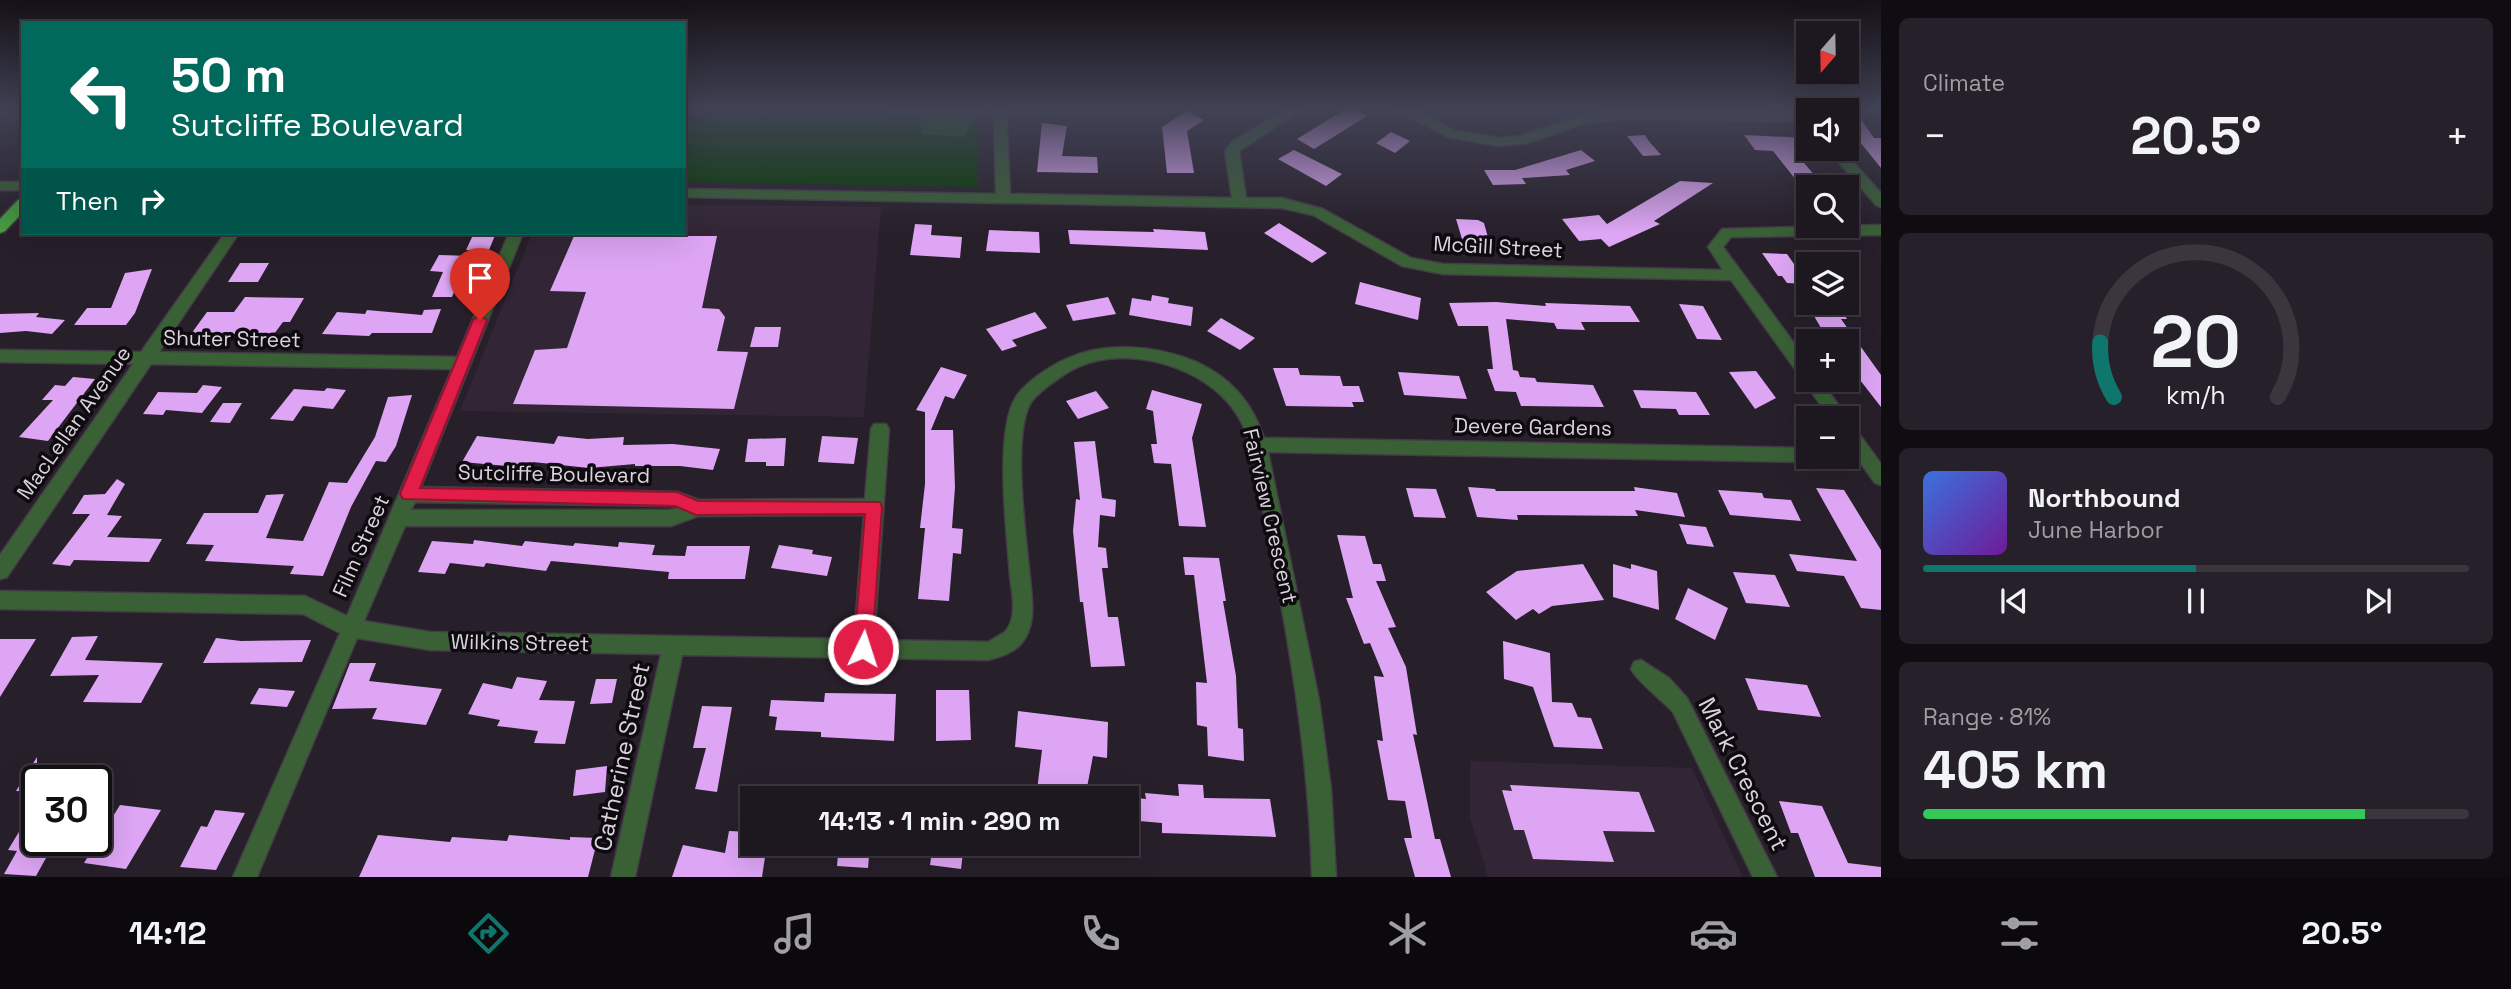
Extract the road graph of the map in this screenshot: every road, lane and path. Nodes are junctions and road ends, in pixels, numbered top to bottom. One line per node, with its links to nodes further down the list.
1 (1001, 151): 7 (street)
2 (1232, 151): 8 (street)
3 (1845, 161): 9 (street)
4 (0, 186): 5 (street)
5 (21, 186)
6 (686, 193): 7 (street, McGill Street)
7 (1003, 197): 8 (street, McGill Street)
8 (1240, 202): 15 (street, McGill Street)
9 (1881, 202)
10 (21, 205): 11 (main road)
11 (0, 228)
12 (1881, 230): 15 (street)
13 (231, 235): 17 (street, MacLellan Avenue)
14 (515, 235): 19 (street, Film Street)
15 (1737, 275): 18 (street)
16 (0, 356): 17 (street, Shuter Street)
17 (146, 358): 19 (street, Shuter Street); 31 (street, MacLellan Avenue)
18 (1796, 358)
19 (462, 363): 27 (street, Film Street)
20 (880, 429): 28 (street)
21 (1256, 445): 23 (street, Devere Gardens); 33 (street, Fairview Crescent); 40 (street, Fairview Crescent)
22 (1859, 447): 25 (street)
23 (1796, 455)
24 (1859, 456): 25 (street)
25 (1866, 456): 26 (street)
26 (1881, 478)
27 (409, 494): 29 (street, Sutcliffe Boulevard); 30 (street, Film Street)
28 (874, 507): 29 (street, Sutcliffe Boulevard); 36 (street)
29 (696, 508): 30 (street, Sutcliffe Boulevard)
30 (398, 519): 34 (street, Film Street)
31 (0, 571)
32 (0, 600): 34 (street, Wilkins Street)
33 (1023, 612): 36 (street, Wilkins Street)
34 (350, 628): 35 (street, Wilkins Street); 38 (street, Film Street)
35 (673, 647): 36 (street, Wilkins Street); 39 (street, Catherine Street)
36 (863, 649)
37 (1641, 669): 41 (street, Mark Crescent)
38 (245, 877)
39 (623, 877)
40 (1324, 877)
41 (1765, 877)

